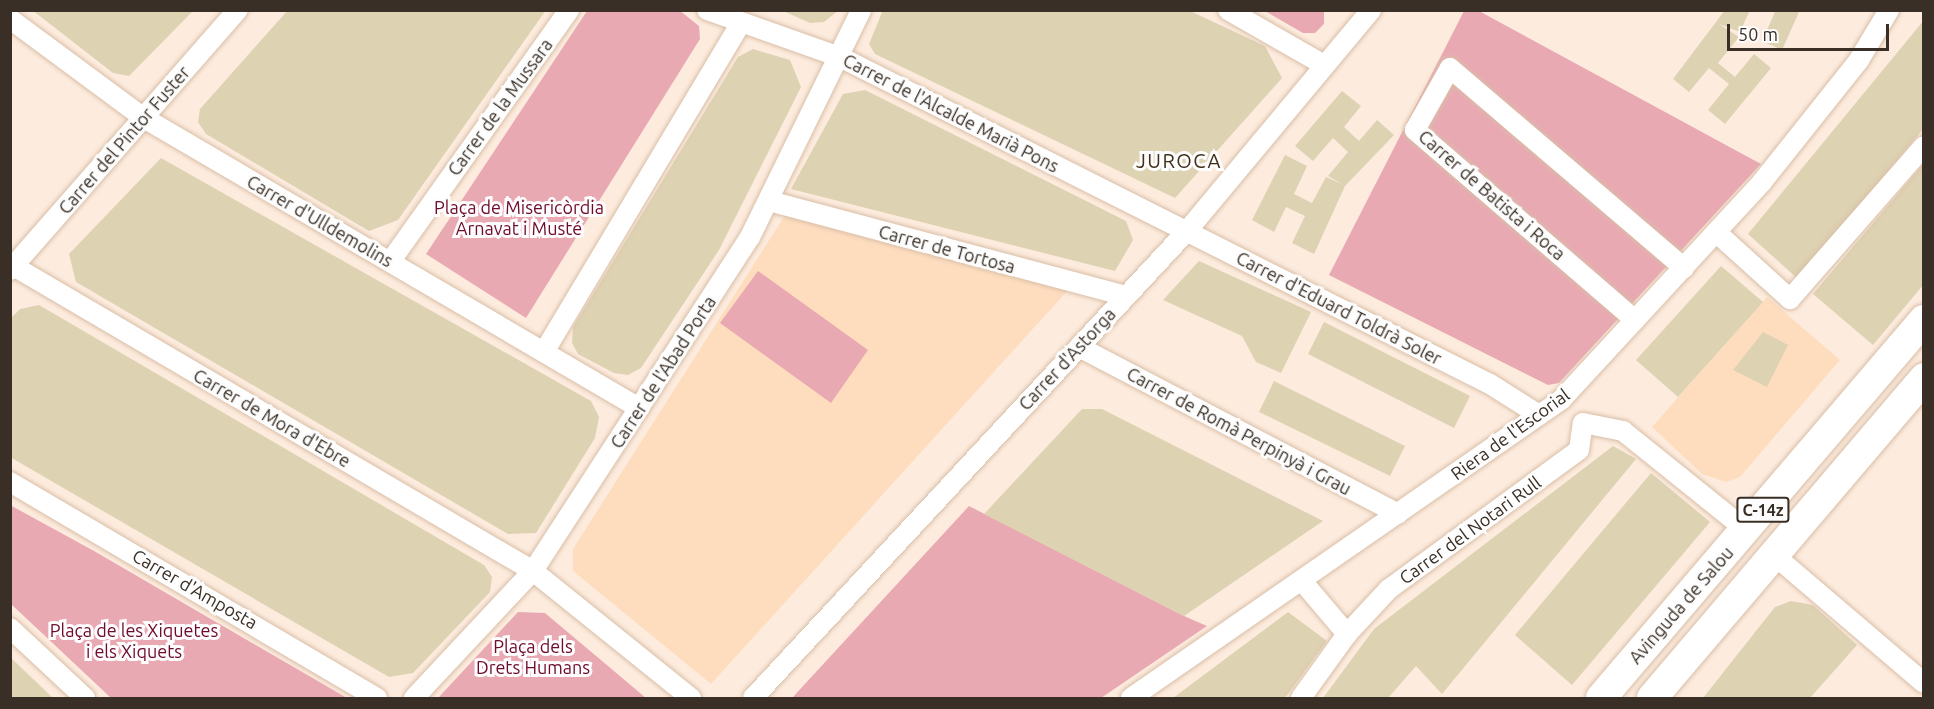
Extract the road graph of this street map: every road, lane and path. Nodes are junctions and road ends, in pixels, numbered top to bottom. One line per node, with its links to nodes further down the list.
1 (238, 10): 12 (street, Carrer del Pintor Fuster)
2 (569, 10): 17 (street, Carrer de la Mussara)
3 (707, 10): 9 (street, Carrer de l'Alcalde Marià Pons)
4 (861, 10): 10 (street, Carrer de l'Abad Porta)
5 (1228, 10): 11 (street)
6 (1371, 10): 11 (street, Carrer d'Astorga)
7 (1889, 10): 16 (street, Riera de l'Escorial)
8 (10, 19): 12 (street, Carrer d'Ulldemolins)
9 (739, 26): 10 (street, Carrer de l'Alcalde Marià Pons); 24 (street)
10 (840, 57): 14 (street, Carrer de l'Abad Porta); 15 (street, Carrer de l'Alcalde Marià Pons)
11 (1324, 65): 15 (street, Carrer d'Astorga)
12 (144, 118): 17 (street, Carrer d'Ulldemolins); 18 (street, Carrer del Pintor Fuster)
13 (1923, 146): 16 (street)
14 (769, 201): 20 (street, Carrer de Tortosa); 28 (street, Carrer de l'Abad Porta)
15 (1187, 231): 20 (street, Carrer d'Astorga); 26 (street, Carrer d'Eduard Toldrà Soler)
16 (1716, 232): 19 (street, Riera de l'Escorial)
17 (390, 262): 24 (street, Carrer d'Ulldemolins)
18 (12, 267): 36 (street, Carrer de Mora d'Ebre)
19 (1684, 268): 21 (street, Riera de l'Escorial); 21 (street, Carrer de Batista i Roca)
20 (1126, 296): 23 (street, Carrer d'Astorga)
21 (1635, 320): 27 (street, Riera de l'Escorial)
22 (1923, 320): 34 (main road, Avinguda de Salou / C-14z)
23 (1079, 347): 33 (street, Carrer de Romà Perpinyà i Grau); 45 (street, Carrer d'Astorga)
24 (544, 352): 28 (street, Carrer d'Ulldemolins)
25 (1923, 378): 35 (main road, C-14z)
26 (1490, 384): 29 (street, Carrer d'Eduard Toldrà Soler); 31 (street)
27 (1561, 400): 29 (street, Riera de l'Escorial); 30 (street)
28 (639, 408): 36 (street, Carrer de l'Abad Porta)
29 (1539, 415): 31 (street, Riera de l'Escorial)
30 (1583, 423): 34 (street); 39 (street, Carrer del Notari Rull)
31 (1505, 440): 33 (street, Riera de l'Escorial)
32 (10, 482): 42 (street, Carrer d'Amposta)
33 (1398, 514): 37 (street, Riera de l'Escorial)
34 (1746, 530): 48 (main road, Avinguda de Salou / C-14z)
35 (1778, 559): 40 (street); 49 (main road, C-14z); 50 (street)
36 (533, 571): 43 (street, Carrer de l'Abad Porta); 44 (street, Carrer de Mora d'Ebre)
37 (1302, 581): 39 (street); 46 (street, Riera de l'Escorial)
38 (10, 628): 41 (street)
39 (1347, 634): 47 (street, Carrer del Notari Rull)
40 (1923, 683)
41 (85, 699)
42 (377, 699)
43 (414, 699)
44 (691, 699)
45 (753, 699)
46 (1131, 699)
47 (1301, 699)
48 (1601, 699)
49 (1652, 699)
50 (1671, 699)

